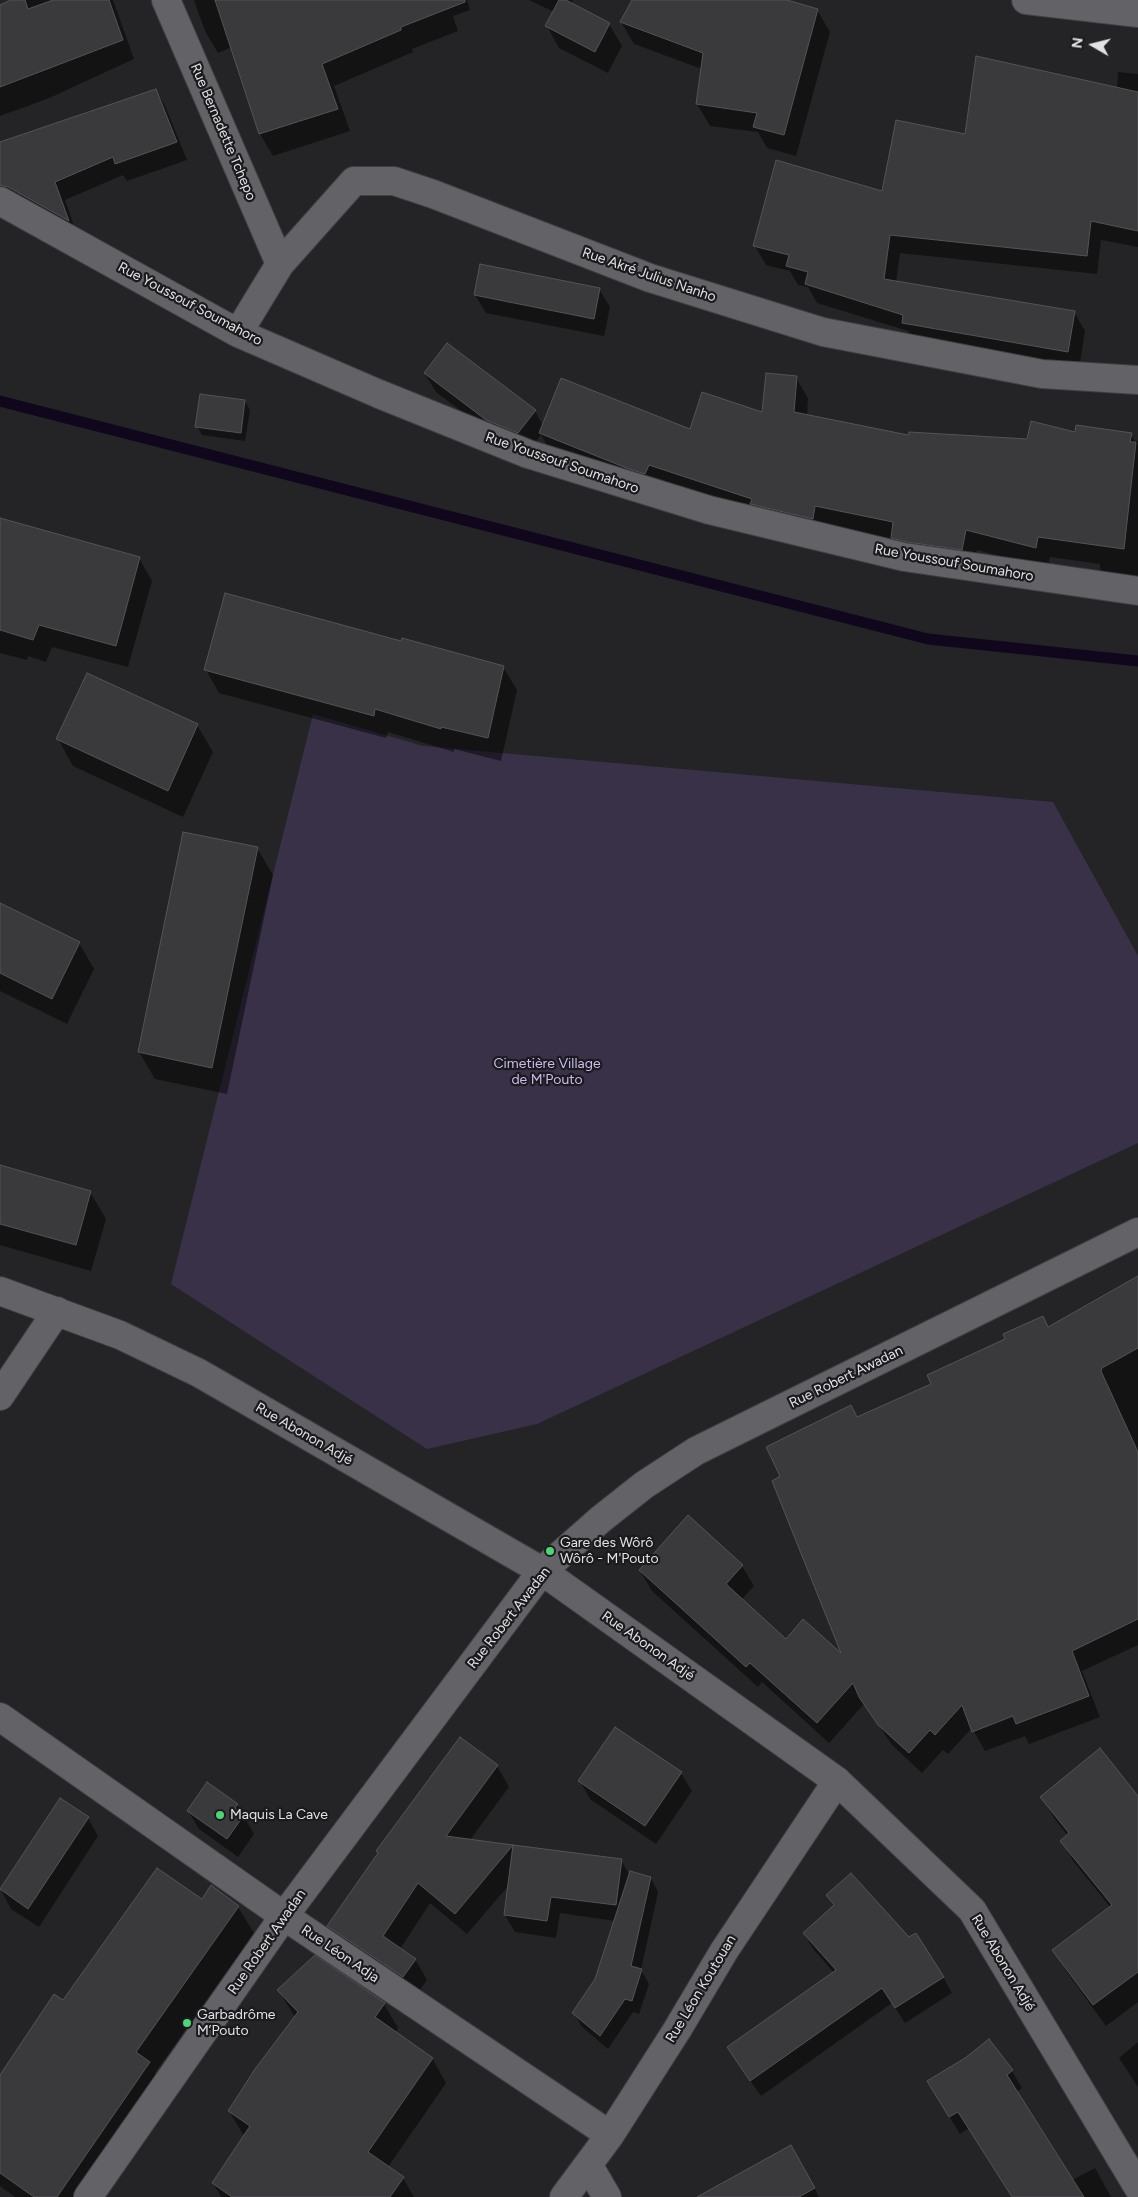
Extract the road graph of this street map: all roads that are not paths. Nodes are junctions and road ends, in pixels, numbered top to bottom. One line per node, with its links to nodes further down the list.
1 (166, 0): 5 (street, Rue Bernadette Tchepo)
2 (1026, 0): 3 (street)
3 (1137, 9)
4 (0, 201): 6 (street, Rue Youssouf Soumahoro)
5 (280, 264): 6 (street, Rue Akré Julius Nanho); 7 (street, Rue Akré Julius Nanho)
6 (238, 333): 8 (street, Rue Youssouf Soumahoro)
7 (1138, 380)
8 (1138, 591)
9 (1138, 1232): 13 (street, Rue Robert Awadan)
10 (0, 1291): 11 (street, Rue Abonon Adjé)
11 (57, 1311): 12 (street); 13 (street, Rue Abonon Adjé)
12 (0, 1396)
13 (542, 1571): 15 (street, Rue Abonon Adjé); 16 (street, Rue Robert Awadan)
14 (0, 1718): 16 (street, Rue Léon Adja)
15 (837, 1781): 17 (street, Rue Léon Koutouan); 19 (street, Rue Abonon Adjé)
16 (284, 1916): 17 (street, Rue Léon Adja); 20 (street, Rue Robert Awadan)
17 (610, 2135): 18 (street, Rue Léon Koutouan)
18 (589, 2166): 21 (street, Rue Léon Koutouan); 22 (street)
19 (1138, 2187)
20 (88, 2197)
21 (564, 2197)
22 (607, 2197)

